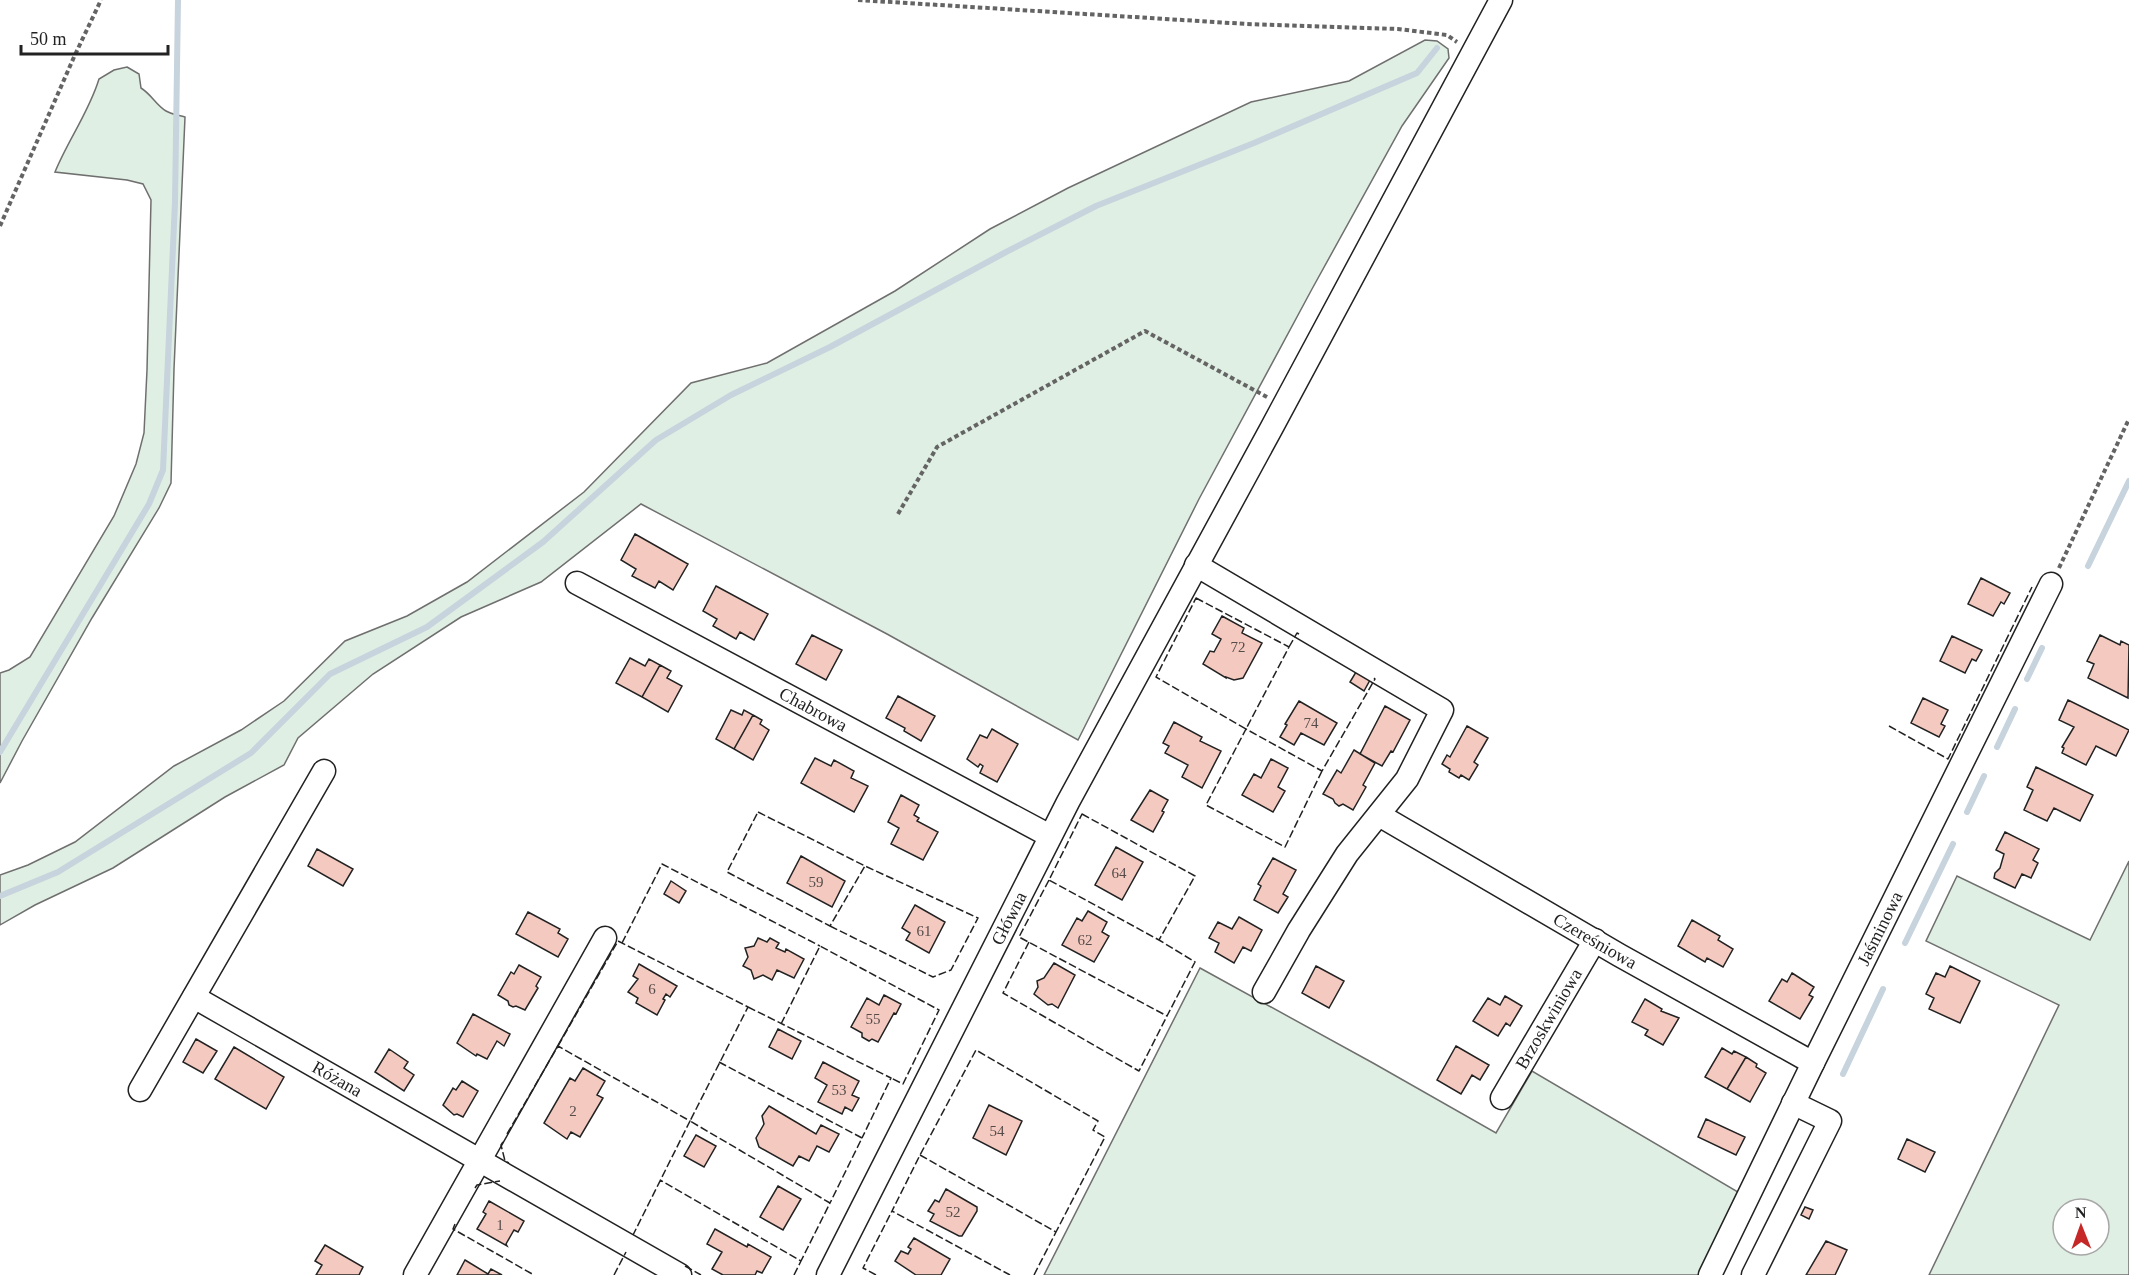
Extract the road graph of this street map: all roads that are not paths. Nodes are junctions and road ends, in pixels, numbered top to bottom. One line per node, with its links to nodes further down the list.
1 (1501, 0): 2 (street, Główna)
2 (1196, 565): 6 (street); 7 (street, Główna)
3 (578, 583): 7 (street, Chabrowa)
4 (2051, 584): 12 (street, Jaśminowa)
5 (324, 771): 11 (street)
6 (1380, 815): 9 (street, Czereśniowa); 10 (street)
7 (1050, 836): 19 (street, Główna)
8 (605, 938): 16 (street)
9 (1594, 940): 12 (street, Czereśniowa); 14 (street, Brzoskwiniowa)
10 (1264, 992)
11 (194, 997): 13 (street); 16 (street, Różana)
12 (1813, 1063): 15 (street, Jaśminowa)
13 (140, 1090)
14 (1502, 1098)
15 (1793, 1103): 20 (street, Jaśminowa); 21 (street)
16 (480, 1159): 17 (street); 18 (street, Różana)
17 (415, 1275)
18 (680, 1275)
19 (828, 1275)
20 (1710, 1275)
21 (1753, 1275)

